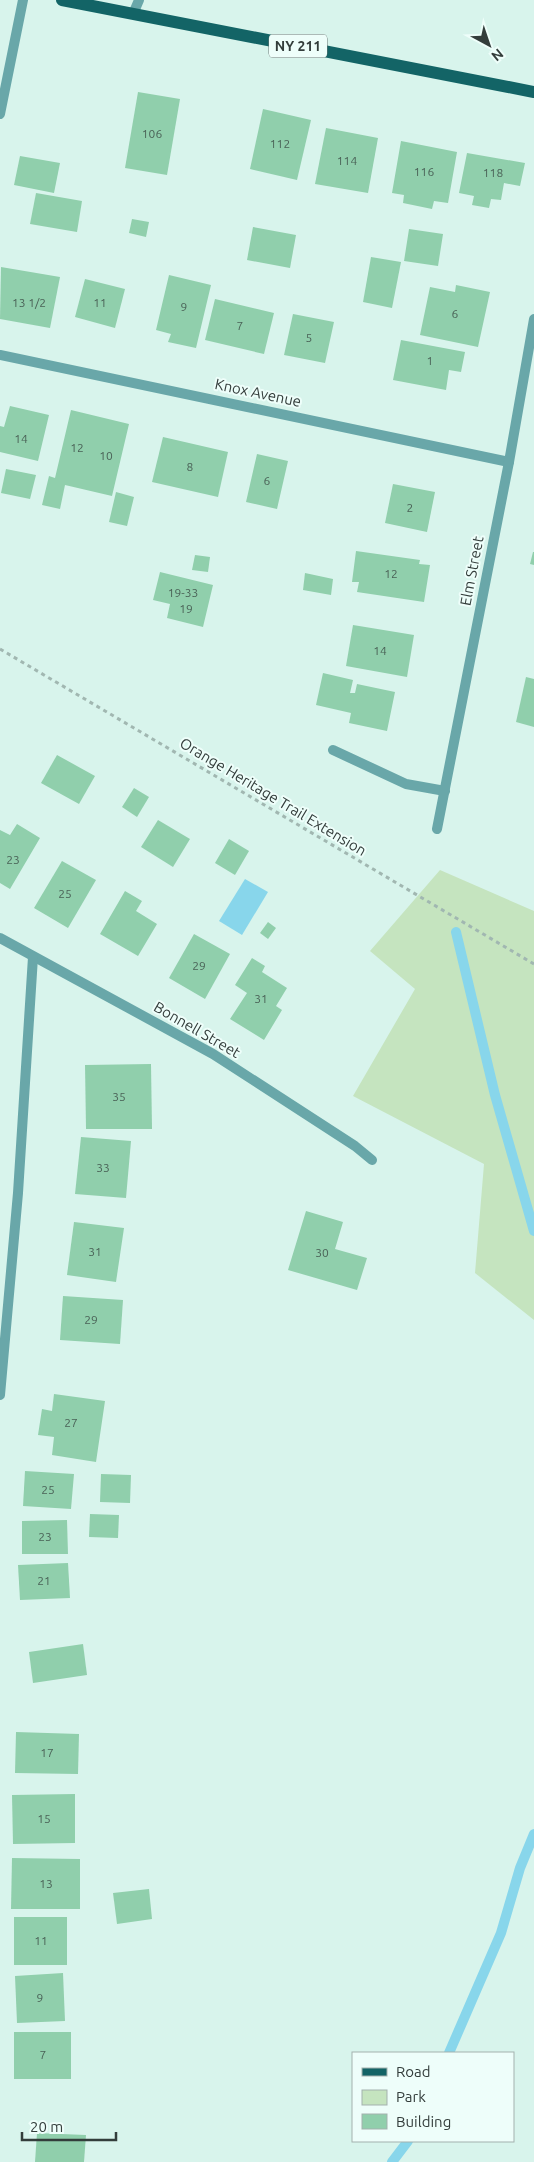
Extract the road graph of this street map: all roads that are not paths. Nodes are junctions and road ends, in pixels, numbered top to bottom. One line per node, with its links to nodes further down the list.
1 (23, 0): 6 (street)
2 (62, 0): 4 (main road, NY 211)
3 (139, 0): 4 (street)
4 (133, 14): 5 (main road, NY 211)
5 (534, 92)
6 (0, 114)
7 (534, 319): 9 (street, Elm Street)
8 (0, 355): 9 (street, Knox Avenue)
9 (509, 462): 11 (street, Elm Street)
10 (333, 750): 11 (street)
11 (445, 791): 12 (street, Elm Street)
12 (437, 829)
13 (0, 938): 14 (street, Bonnell Street)
14 (33, 957): 15 (street, Bonnell Street); 16 (street)
15 (372, 1160)
16 (0, 1395)

